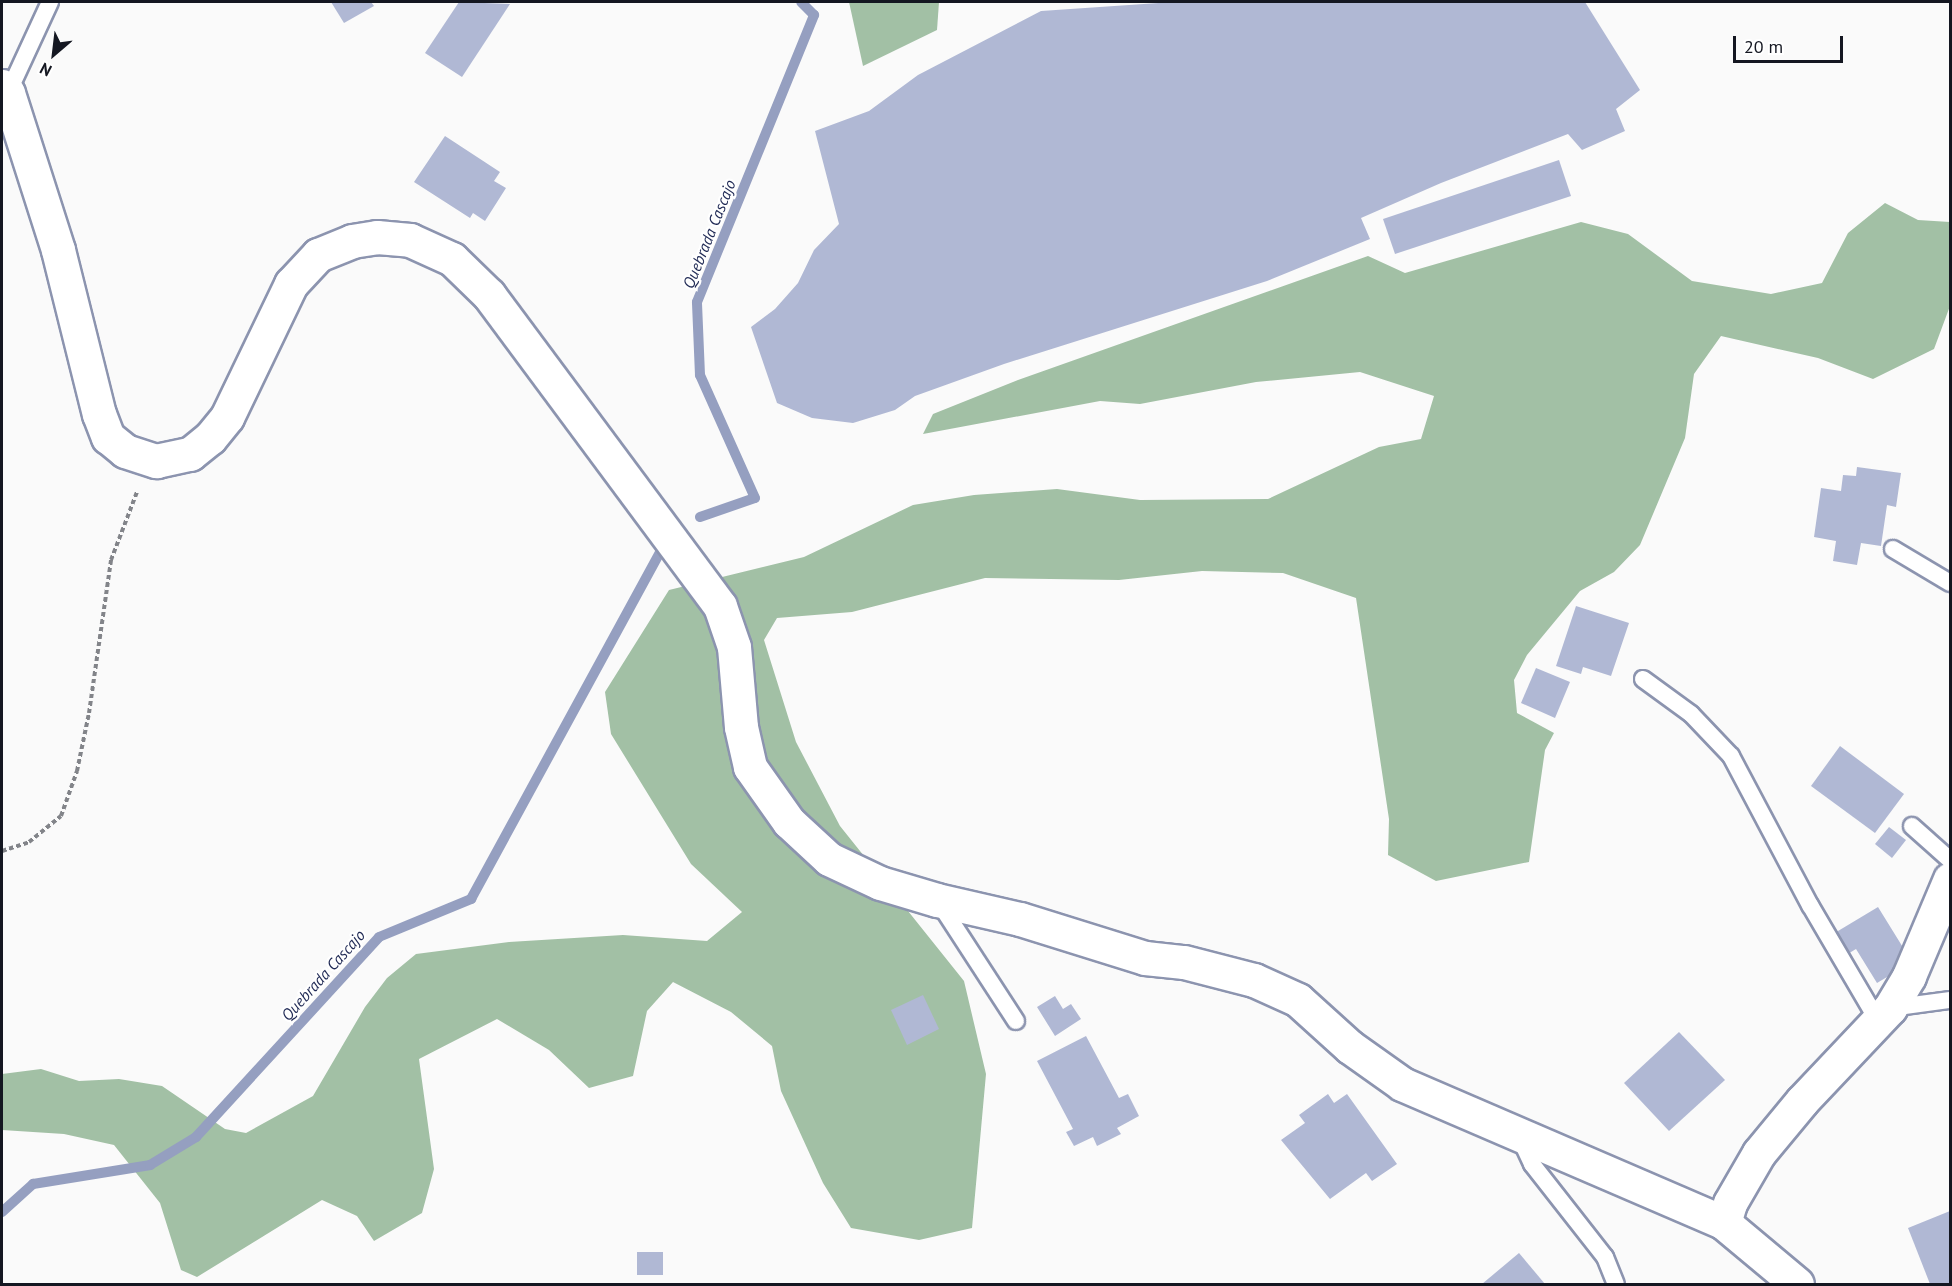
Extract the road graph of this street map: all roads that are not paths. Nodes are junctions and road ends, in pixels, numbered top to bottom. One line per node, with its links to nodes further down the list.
1 (50, 2): 2 (lane)
2 (5, 90): 9 (street)
3 (1893, 549): 4 (lane)
4 (1950, 583)
5 (1643, 679): 11 (lane)
6 (1912, 826): 7 (lane)
7 (1950, 860)
8 (1950, 879): 11 (street)
9 (937, 900): 12 (lane); 13 (street)
10 (1950, 1000): 11 (lane)
11 (1884, 1015): 14 (street)
12 (1016, 1021)
13 (1519, 1135): 14 (street); 15 (lane)
14 (1724, 1223): 17 (street)
15 (1614, 1277): 16 (lane)
16 (1629, 1284)
17 (1797, 1284)

